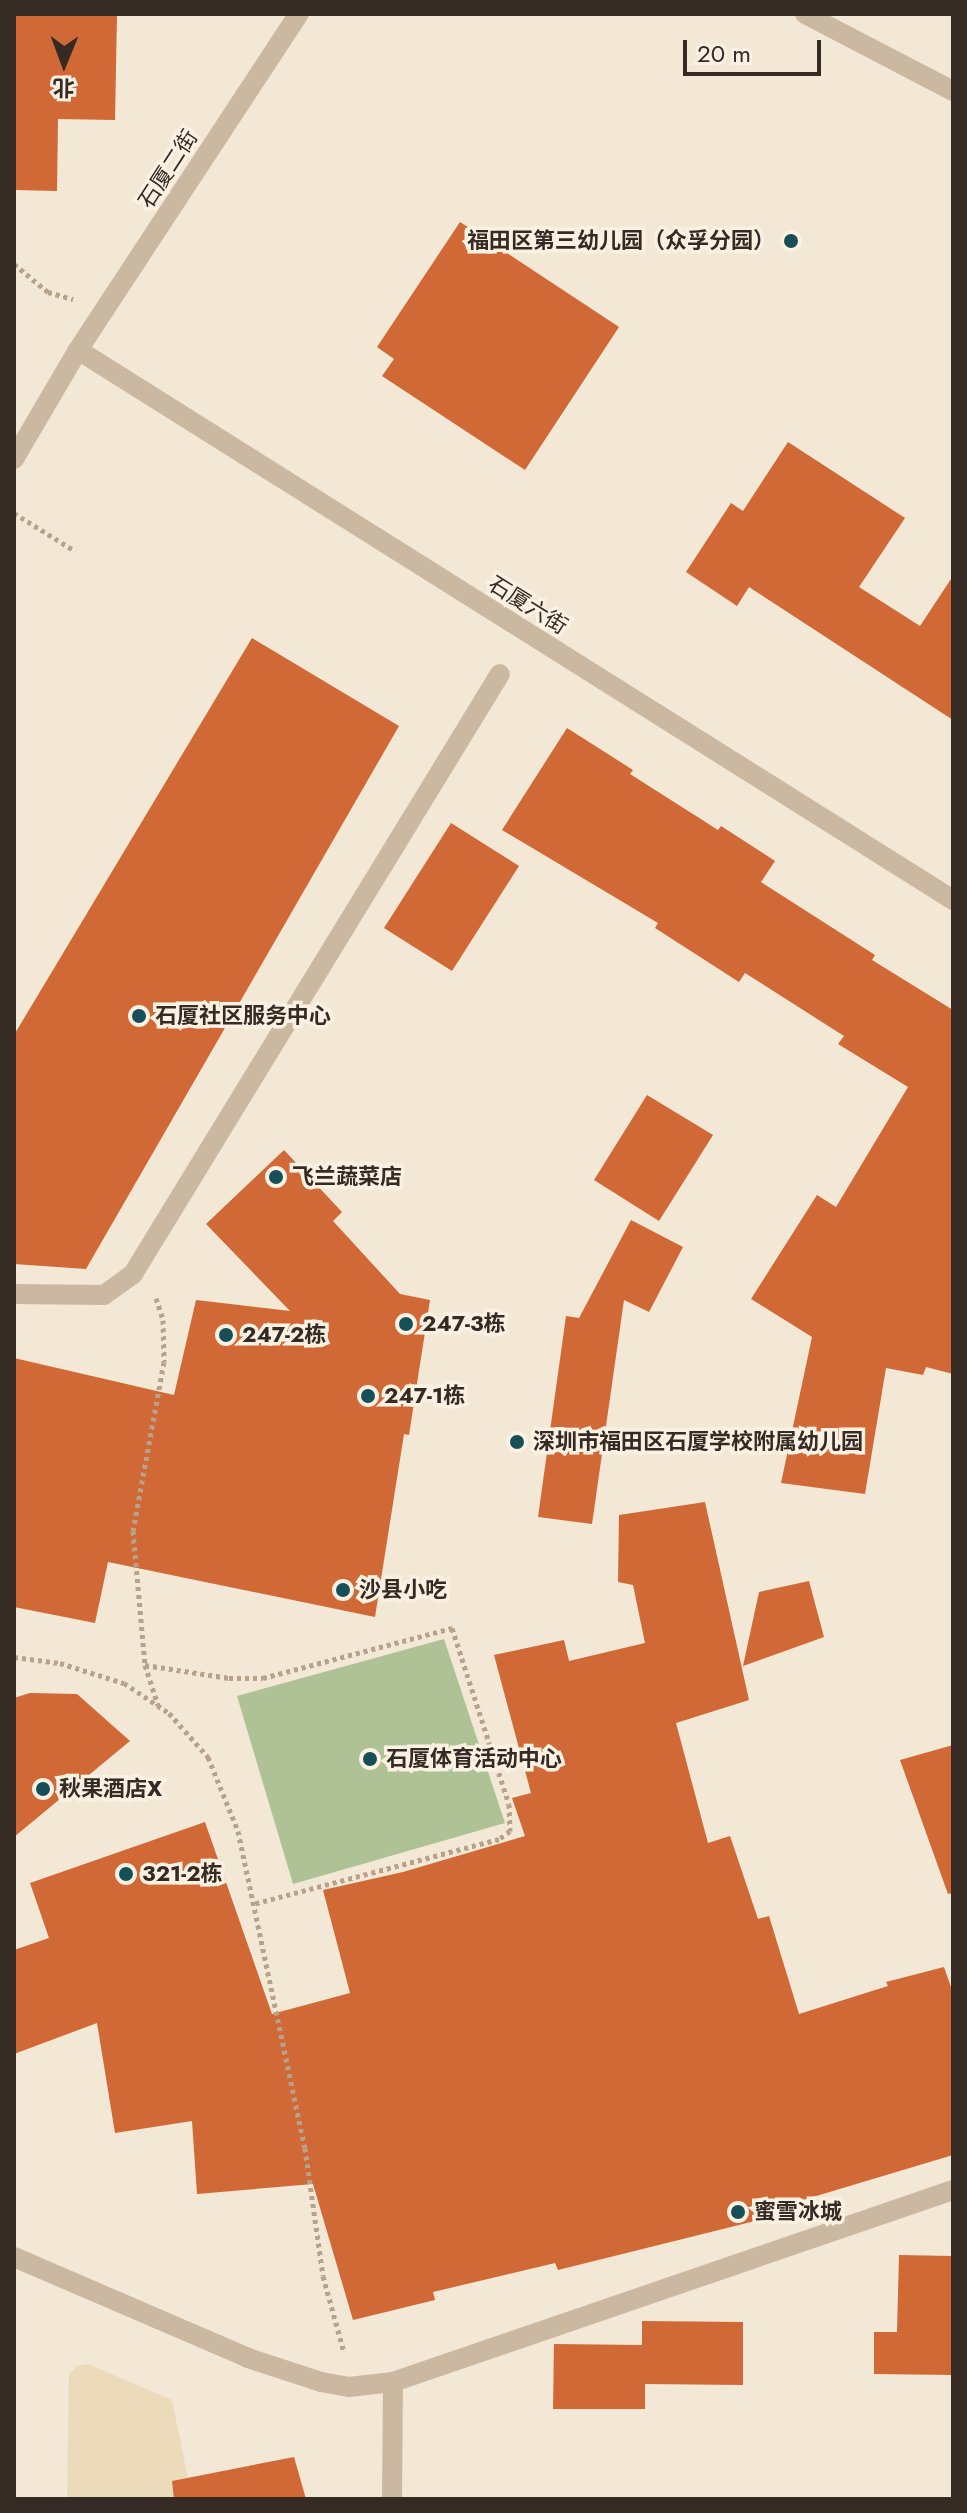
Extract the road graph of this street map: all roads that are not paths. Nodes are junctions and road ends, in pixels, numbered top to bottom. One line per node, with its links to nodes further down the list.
1 (299, 14): 4 (street, 石厦二街)
2 (805, 14): 3 (street)
3 (953, 91)
4 (78, 350): 5 (street, 石厦二街); 7 (street, 石厦六街)
5 (14, 459)
6 (500, 674): 8 (street)
7 (953, 900)
8 (14, 1294)
9 (953, 2190): 11 (street)
10 (14, 2257): 11 (street)
11 (393, 2382): 12 (street)
12 (392, 2499)

